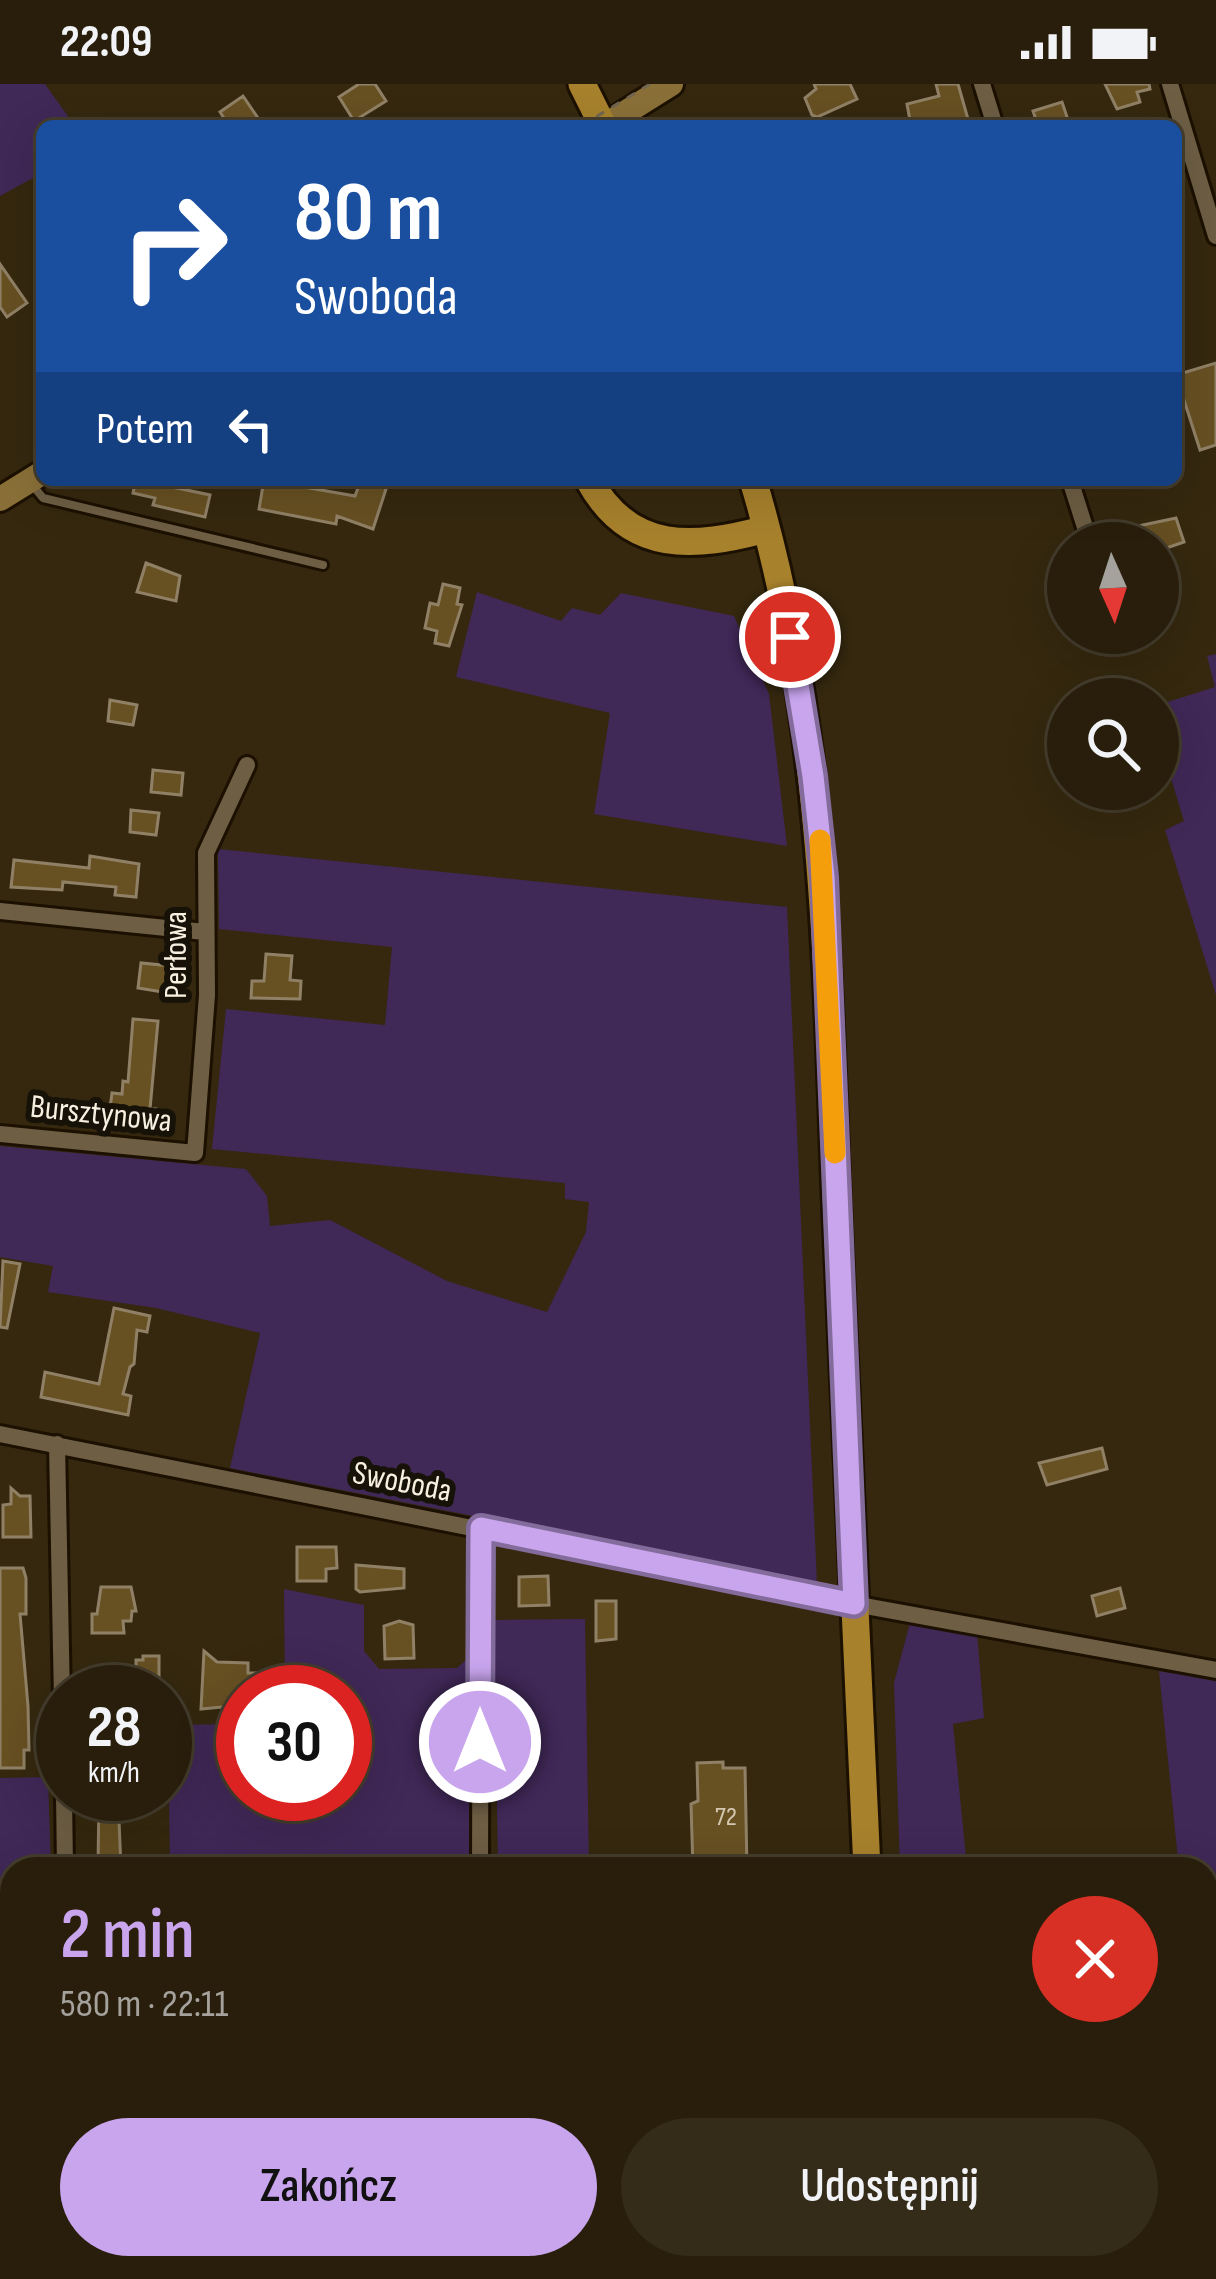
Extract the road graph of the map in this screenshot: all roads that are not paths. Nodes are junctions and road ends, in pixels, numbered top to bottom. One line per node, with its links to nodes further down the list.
1 (582, 84): 5 (main road)
2 (982, 84): 7 (street)
3 (1170, 84): 8 (street)
4 (662, 86): 6 (main road)
5 (601, 120)
6 (613, 120)
7 (993, 120)
8 (1181, 120)
9 (1182, 124): 10 (street)
10 (1216, 236)
11 (36, 477): 16 (main road)
12 (39, 486): 19 (lane)
13 (594, 486): 18 (main road)
14 (755, 486): 18 (main road)
15 (1072, 486): 17 (street)
16 (0, 499)
17 (1083, 522)
18 (766, 529): 28 (main road)
19 (323, 565)
20 (247, 765): 22 (street, Perłowa)
21 (0, 911): 22 (street)
22 (205, 932): 24 (street, Perłowa)
23 (0, 1134): 24 (street, Bursztynowa)
24 (195, 1154)
25 (0, 1433): 26 (street, Swoboda)
26 (57, 1444): 27 (street, Swoboda); 29 (street)
27 (481, 1528): 28 (street, Swoboda); 33 (street)
28 (854, 1604): 30 (street, Swoboda); 34 (main road)
29 (61, 1665)
30 (1216, 1670)
31 (64, 1821): 32 (street)
32 (65, 1857)
33 (480, 1857)
34 (866, 1857)

